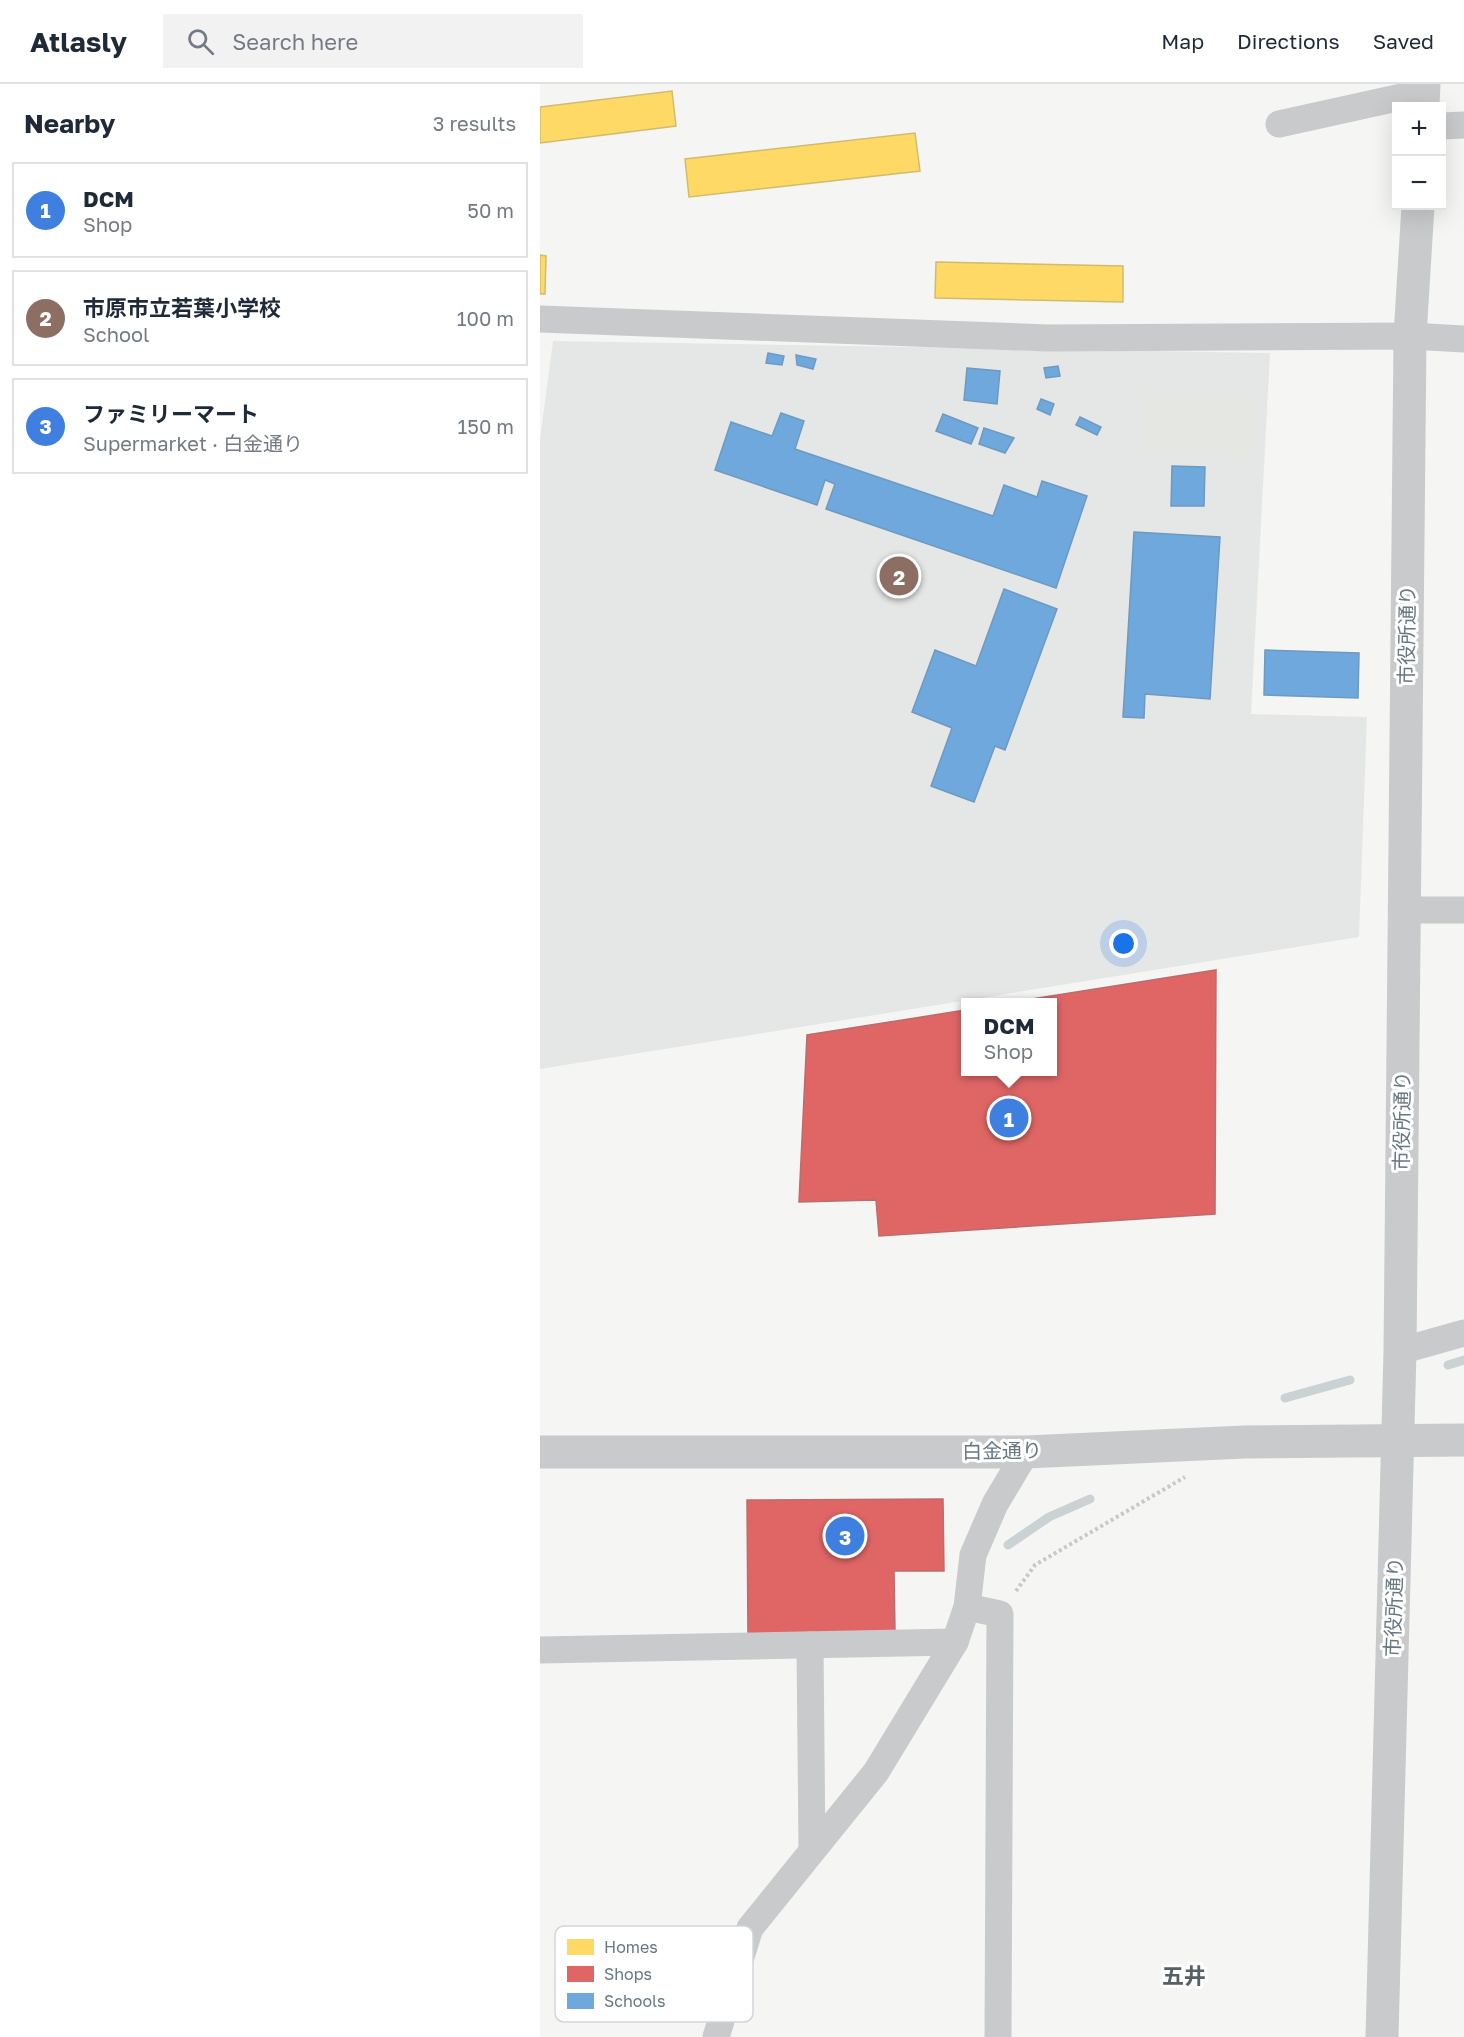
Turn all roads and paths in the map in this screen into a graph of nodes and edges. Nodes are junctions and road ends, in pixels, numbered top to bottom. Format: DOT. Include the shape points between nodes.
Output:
graph roads {
  1 [pos="1424,94"];
  2 [pos="1279,124"];
  3 [pos="1464,125"];
  4 [pos="1446,126"];
  5 [pos="1418,210"];
  6 [pos="540,320"];
  7 [pos="1410,336"];
  8 [pos="1464,339"];
  9 [pos="1404,910"];
  10 [pos="1464,910"];
  11 [pos="1464,1333"];
  12 [pos="1400,1351"];
  13 [pos="1464,1440"];
  14 [pos="1398,1441"];
  15 [pos="540,1452"];
  16 [pos="1026,1452"];
  17 [pos="1189,1475"];
  18 [pos="967,1607"];
  19 [pos="1000,1614"];
  20 [pos="955,1642"];
  21 [pos="810,1646"];
  22 [pos="540,1650"];
  23 [pos="812,1850"];
  24 [pos="752,1926"];
  25 [pos="721,2022"];
  26 [pos="716,2037"];
  27 [pos="998,2037"];
  28 [pos="1382,2037"];
  1 -- 2 [label="street"];
  3 -- 4 [label="street"];
  5 -- 7 [label="street, 市役所通り"];
  6 -- 7 [label="street" via="1048,338"];
  7 -- 8 [label="street"];
  7 -- 9 [label="street, 市役所通り"];
  9 -- 10 [label="street"];
  9 -- 12 [label="street, 市役所通り"];
  11 -- 12 [label="street"];
  12 -- 14 [label="street, 市役所通り"];
  13 -- 14 [label="street, 白金通り"];
  14 -- 16 [label="street, 白金通り" via="1245,1442"];
  14 -- 28 [label="street, 市役所通り"];
  15 -- 16 [label="street, 白金通り"];
  16 -- 18 [label="street" via="995,1504 973,1555"];
  17 -- 19 [label="path" via="1035,1565"];
  18 -- 19 [label="street"];
  18 -- 20 [label="street"];
  19 -- 27 [label="street"];
  20 -- 21 [label="street"];
  20 -- 23 [label="street" via="876,1772"];
  21 -- 22 [label="street"];
  21 -- 23 [label="street"];
  23 -- 24 [label="street"];
  25 -- 26 [label="street"];
}
